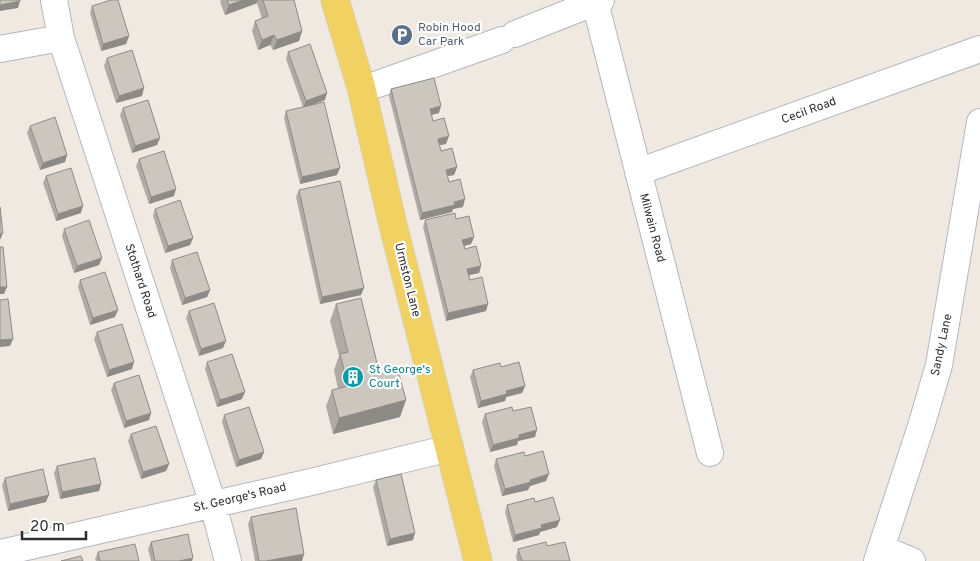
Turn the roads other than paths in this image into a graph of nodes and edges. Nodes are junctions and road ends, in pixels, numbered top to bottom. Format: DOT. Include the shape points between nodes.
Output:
graph roads {
  1 [pos="54,0"];
  2 [pos="335,0"];
  3 [pos="598,1"];
  4 [pos="61,38"];
  5 [pos="980,49"];
  6 [pos="0,50"];
  7 [pos="361,87"];
  8 [pos="980,122"];
  9 [pos="638,172"];
  10 [pos="450,448"];
  11 [pos="710,453"];
  12 [pos="213,504"];
  13 [pos="0,553"];
  14 [pos="879,555"];
  15 [pos="228,561"];
  16 [pos="478,561"];
  17 [pos="912,561"];
  1 -- 4 [label="street, Stothard Road"];
  2 -- 7 [label="main road, Urmston Lane"];
  3 -- 7 [label="street" via="509,37 375,85"];
  3 -- 9 [label="street, Milwain Road"];
  4 -- 6 [label="street"];
  4 -- 12 [label="street, Stothard Road"];
  5 -- 9 [label="street, Cecil Road"];
  7 -- 10 [label="main road, Urmston Lane"];
  8 -- 14 [label="street, Sandy Lane" via="939,365"];
  9 -- 11 [label="street, Milwain Road"];
  10 -- 12 [label="street, St. George's Road"];
  10 -- 16 [label="main road, Urmston Lane"];
  12 -- 13 [label="street, St. George's Road"];
  12 -- 15 [label="street, Stothard Road"];
  14 -- 17 [label="street"];
}
